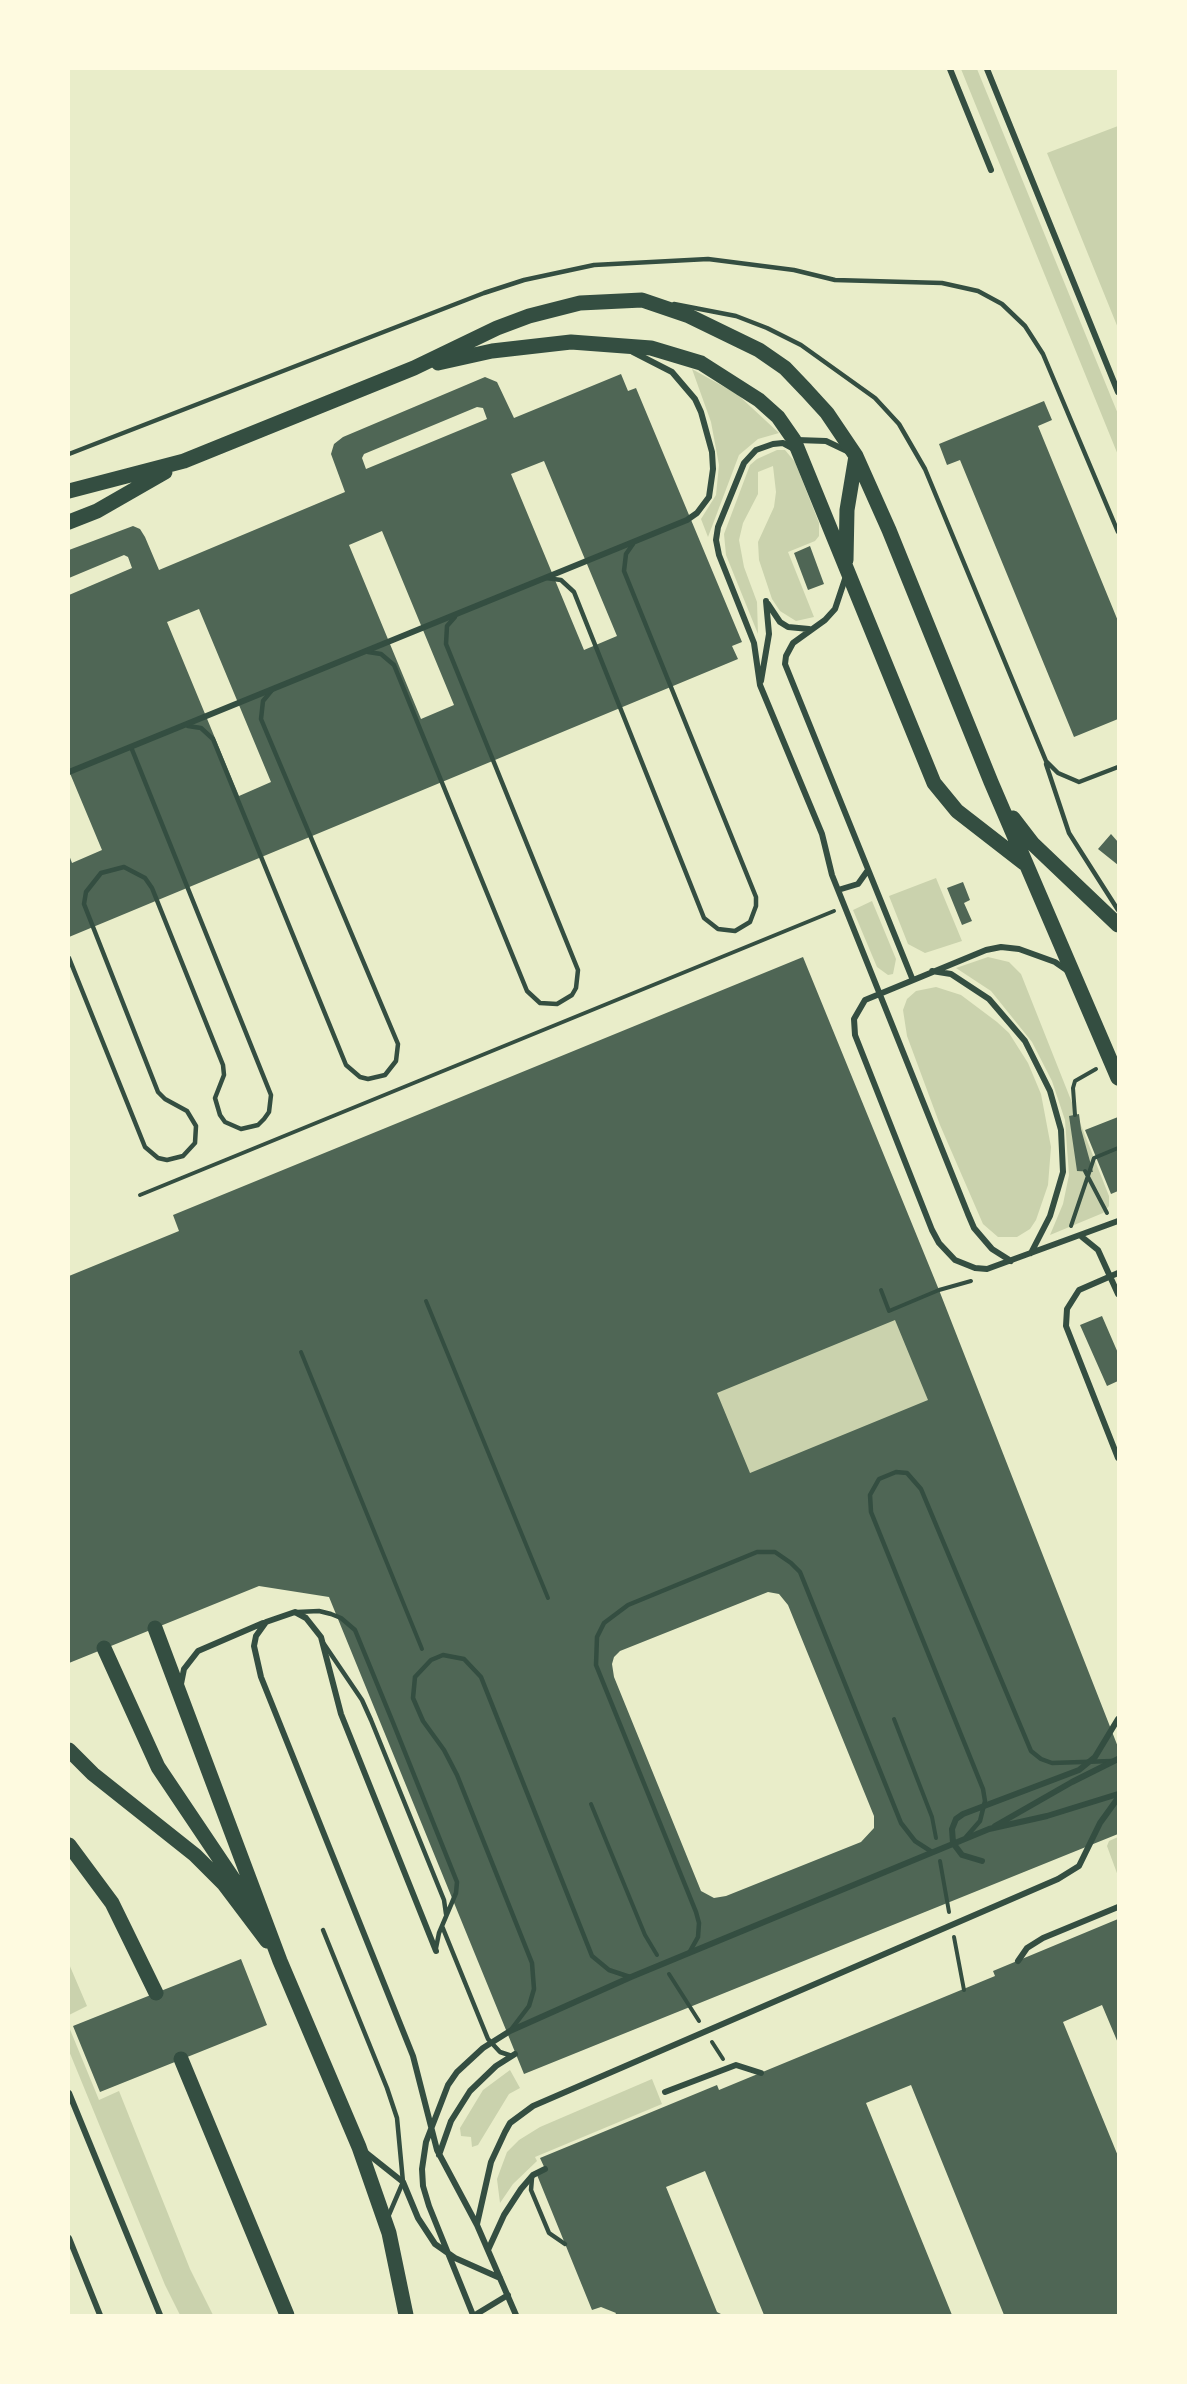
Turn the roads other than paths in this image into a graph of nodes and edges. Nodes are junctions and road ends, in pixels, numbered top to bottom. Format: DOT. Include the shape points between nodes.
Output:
graph roads {
  1 [pos="950,69"];
  2 [pos="987,69"];
  3 [pos="991,170"];
  4 [pos="642,300"];
  5 [pos="613,343"];
  6 [pos="414,368"];
  7 [pos="1118,392"];
  8 [pos="778,442"];
  9 [pos="797,447"];
  10 [pos="69,454"];
  11 [pos="856,456"];
  12 [pos="184,460"];
  13 [pos="69,491"];
  14 [pos="69,522"];
  15 [pos="1118,532"];
  16 [pos="637,540"];
  17 [pos="847,573"];
  18 [pos="543,579"];
  19 [pos="459,613"];
  20 [pos="809,629"];
  21 [pos="364,652"];
  22 [pos="760,685"];
  23 [pos="274,688"];
  24 [pos="183,726"];
  25 [pos="131,747"];
  26 [pos="1046,761"];
  27 [pos="1118,767"];
  28 [pos="69,772"];
  29 [pos="991,782"];
  30 [pos="1027,865"];
  31 [pos="868,870"];
  32 [pos="838,890"];
  33 [pos="1118,910"];
  34 [pos="1118,925"];
  35 [pos="69,958"];
  36 [pos="931,970"];
  37 [pos="912,978"];
  38 [pos="1077,980"];
  39 [pos="879,993"];
  40 [pos="1118,1078"];
  41 [pos="1115,1223"];
  42 [pos="1082,1237"];
  43 [pos="1031,1254"];
  44 [pos="1011,1261"];
  45 [pos="1118,1273"];
  46 [pos="1110,1275"];
  47 [pos="1118,1294"];
  48 [pos="1118,1458"];
  49 [pos="294,1612"];
  50 [pos="266,1622"];
  51 [pos="155,1628"];
  52 [pos="322,1642"];
  53 [pos="104,1648"];
  54 [pos="180,1694"];
  55 [pos="1118,1719"];
  56 [pos="69,1750"];
  57 [pos="1116,1760"];
  58 [pos="1118,1796"];
  59 [pos="989,1829"];
  60 [pos="962,1840"];
  61 [pos="69,1845"];
  62 [pos="935,1852"];
  63 [pos="982,1861"];
  64 [pos="1118,1907"];
  65 [pos="445,1918"];
  66 [pos="442,1926"];
  67 [pos="323,1930"];
  68 [pos="436,1951"];
  69 [pos="688,1956"];
  70 [pos="280,1960"];
  71 [pos="1018,1961"];
  72 [pos="631,1977"];
  73 [pos="156,1993"];
  74 [pos="510,2031"];
  75 [pos="514,2055"];
  76 [pos="181,2059"];
  77 [pos="761,2073"];
  78 [pos="664,2092"];
  79 [pos="69,2093"];
  80 [pos="359,2146"];
  81 [pos="439,2156"];
  82 [pos="545,2169"];
  83 [pos="533,2175"];
  84 [pos="403,2182"];
  85 [pos="386,2223"];
  86 [pos="477,2225"];
  87 [pos="69,2238"];
  88 [pos="565,2244"];
  89 [pos="488,2250"];
  90 [pos="500,2278"];
  91 [pos="508,2295"];
  92 [pos="100,2315"];
  93 [pos="160,2315"];
  94 [pos="286,2315"];
  95 [pos="406,2315"];
  96 [pos="474,2315"];
  97 [pos="516,2315"];
  1 -- 3 [label="street"];
  2 -- 7 [label="street"];
  4 -- 6 [label="main road" via="580,303 545,311 497,328"];
  4 -- 11 [label="main road" via="689,316 776,362 827,413"];
  4 -- 26 [label="lane" via="701,308 767,328 801,345 854,382 899,424 924,469"];
  5 -- 6 [label="main road" via="533,345"];
  5 -- 9 [label="main road" via="651,348 701,363 759,400 778,417"];
  5 -- 16 [label="street" via="659,363 684,384 701,412 712,452 709,497 697,513"];
  6 -- 12 [label="main road"];
  8 -- 9 [label="street"];
  8 -- 9 [label="street"];
  8 -- 22 [label="street" via="756,450 744,463 716,540 754,643"];
  9 -- 11 [label="street" via="826,441"];
  9 -- 17 [label="main road"];
  10 -- 15 [label="lane" via="484,293 556,271 675,259 740,262 835,280 942,283 978,291 1002,304 1025,326 1043,354"];
  11 -- 17 [label="main road" via="846,520"];
  11 -- 29 [label="main road"];
  12 -- 13 [label="main road"];
  12 -- 14 [label="main road" via="98,511"];
  16 -- 18 [label="street"];
  16 -- 18 [label="lane" via="626,554 624,571 756,897 750,922 735,931 718,929 705,918 574,592 561,580"];
  17 -- 20 [label="street" via="835,609"];
  17 -- 30 [label="main road" via="934,783 957,811"];
  18 -- 19 [label="street"];
  19 -- 21 [label="street"];
  19 -- 21 [label="lane" via="447,626 446,644 578,970 572,995 557,1004 540,1003 527,991 394,665 381,654"];
  20 -- 22 [label="street" via="788,627 766,601 769,634"];
  20 -- 31 [label="street" via="788,650 785,664"];
  21 -- 23 [label="street"];
  22 -- 32 [label="street" via="822,834 825,858"];
  23 -- 24 [label="street"];
  23 -- 24 [label="lane" via="263,702 261,719 398,1044 396,1061 377,1078 360,1077 346,1065 213,739 201,728"];
  24 -- 25 [label="street"];
  25 -- 28 [label="street"];
  25 -- 35 [label="lane" via="271,1095 264,1119 258,1125 241,1129 225,1122 220,1115 215,1098 224,1075 223,1065 145,878 124,867 101,873 86,892 84,904 158,1092 187,1111 196,1126 195,1143 183,1156 158,1158 145,1147"];
  26 -- 27 [label="lane" via="1058,773 1079,782"];
  26 -- 33 [label="lane" via="1069,833"];
  29 -- 30 [label="main road"];
  29 -- 34 [label="main road" via="1033,844"];
  30 -- 38 [label="main road"];
  31 -- 32 [label="street" via="858,884"];
  31 -- 37 [label="street"];
  32 -- 39 [label="street"];
  36 -- 37 [label="street"];
  36 -- 38 [label="street" via="1002,947 1055,962"];
  36 -- 43 [label="street" via="951,974 989,999 1025,1041 1050,1090 1060,1130 1063,1172 1050,1216"];
  37 -- 39 [label="street"];
  38 -- 40 [label="main road"];
  39 -- 44 [label="street" via="974,1228 992,1249"];
  39 -- 44 [label="street" via="858,1007 855,1035 932,1230 947,1252 968,1266 987,1269"];
  41 -- 42 [label="street"];
  42 -- 43 [label="street"];
  42 -- 46 [label="street" via="1098,1250"];
  43 -- 44 [label="street"];
  45 -- 46 [label="street"];
  46 -- 47 [label="street"];
  46 -- 48 [label="street" via="1079,1290 1072,1298 1066,1326"];
  49 -- 50 [label="street"];
  49 -- 52 [label="street" via="315,1628"];
  49 -- 65 [label="lane" via="325,1612 341,1618 355,1630 453,1869 456,1893"];
  50 -- 54 [label="street" via="198,1651 184,1669"];
  50 -- 81 [label="street" via="254,1646 261,1677 413,2056"];
  51 -- 54 [label="main road"];
  52 -- 65 [label="lane" via="362,1700 371,1720 444,1900"];
  52 -- 68 [label="street" via="341,1714"];
  53 -- 70 [label="main road" via="158,1767 237,1882"];
  54 -- 70 [label="main road"];
  55 -- 63 [label="street" via="1095,1757 1079,1770 956,1819 953,1843 962,1856"];
  56 -- 70 [label="main road" via="93,1774 195,1855 247,1913"];
  57 -- 59 [label="street"];
  57 -- 60 [label="lane" via="1053,1763 1031,1751 921,1489 907,1473 896,1472 879,1479 870,1495 871,1512 983,1789 985,1801 980,1821"];
  58 -- 59 [label="street"];
  58 -- 86 [label="street" via="1079,1866 1058,1880 533,2106 510,2123 505,2132 491,2162"];
  59 -- 60 [label="street"];
  60 -- 62 [label="street"];
  61 -- 73 [label="main road" via="112,1903"];
  62 -- 69 [label="street"];
  62 -- 69 [label="lane" via="915,1841 902,1823 800,1572 792,1563 775,1552 757,1552 628,1605 604,1623 597,1637 596,1665 696,1912 698,1937"];
  64 -- 71 [label="street" via="1043,1938 1027,1948"];
  65 -- 66 [label="lane"];
  66 -- 68 [label="lane"];
  66 -- 75 [label="lane" via="488,2040 500,2052"];
  67 -- 84 [label="lane" via="397,2118"];
  69 -- 72 [label="street"];
  70 -- 80 [label="main road"];
  72 -- 74 [label="street"];
  72 -- 74 [label="lane" via="609,1970 592,1956 481,1677 464,1659 443,1655 431,1660 415,1677 414,1698 423,1721 457,1775 532,1963 534,1989 529,2006"];
  74 -- 96 [label="street" via="483,2048 457,2072 434,2118 424,2151 426,2196"];
  75 -- 81 [label="street" via="483,2077 459,2105"];
  76 -- 94 [label="main road"];
  77 -- 78 [label="street" via="736,2065"];
  79 -- 93 [label="street"];
  80 -- 84 [label="street"];
  80 -- 85 [label="main road"];
  81 -- 86 [label="street"];
  82 -- 83 [label="street"];
  83 -- 88 [label="lane" via="531,2190 549,2233"];
  83 -- 89 [label="street" via="504,2215"];
  84 -- 85 [label="lane"];
  84 -- 90 [label="street" via="418,2218 435,2244 455,2258"];
  85 -- 95 [label="main road"];
  86 -- 89 [label="street"];
  87 -- 92 [label="street"];
  89 -- 90 [label="street"];
  90 -- 91 [label="street"];
  91 -- 96 [label="street"];
  91 -- 97 [label="street"];
}
